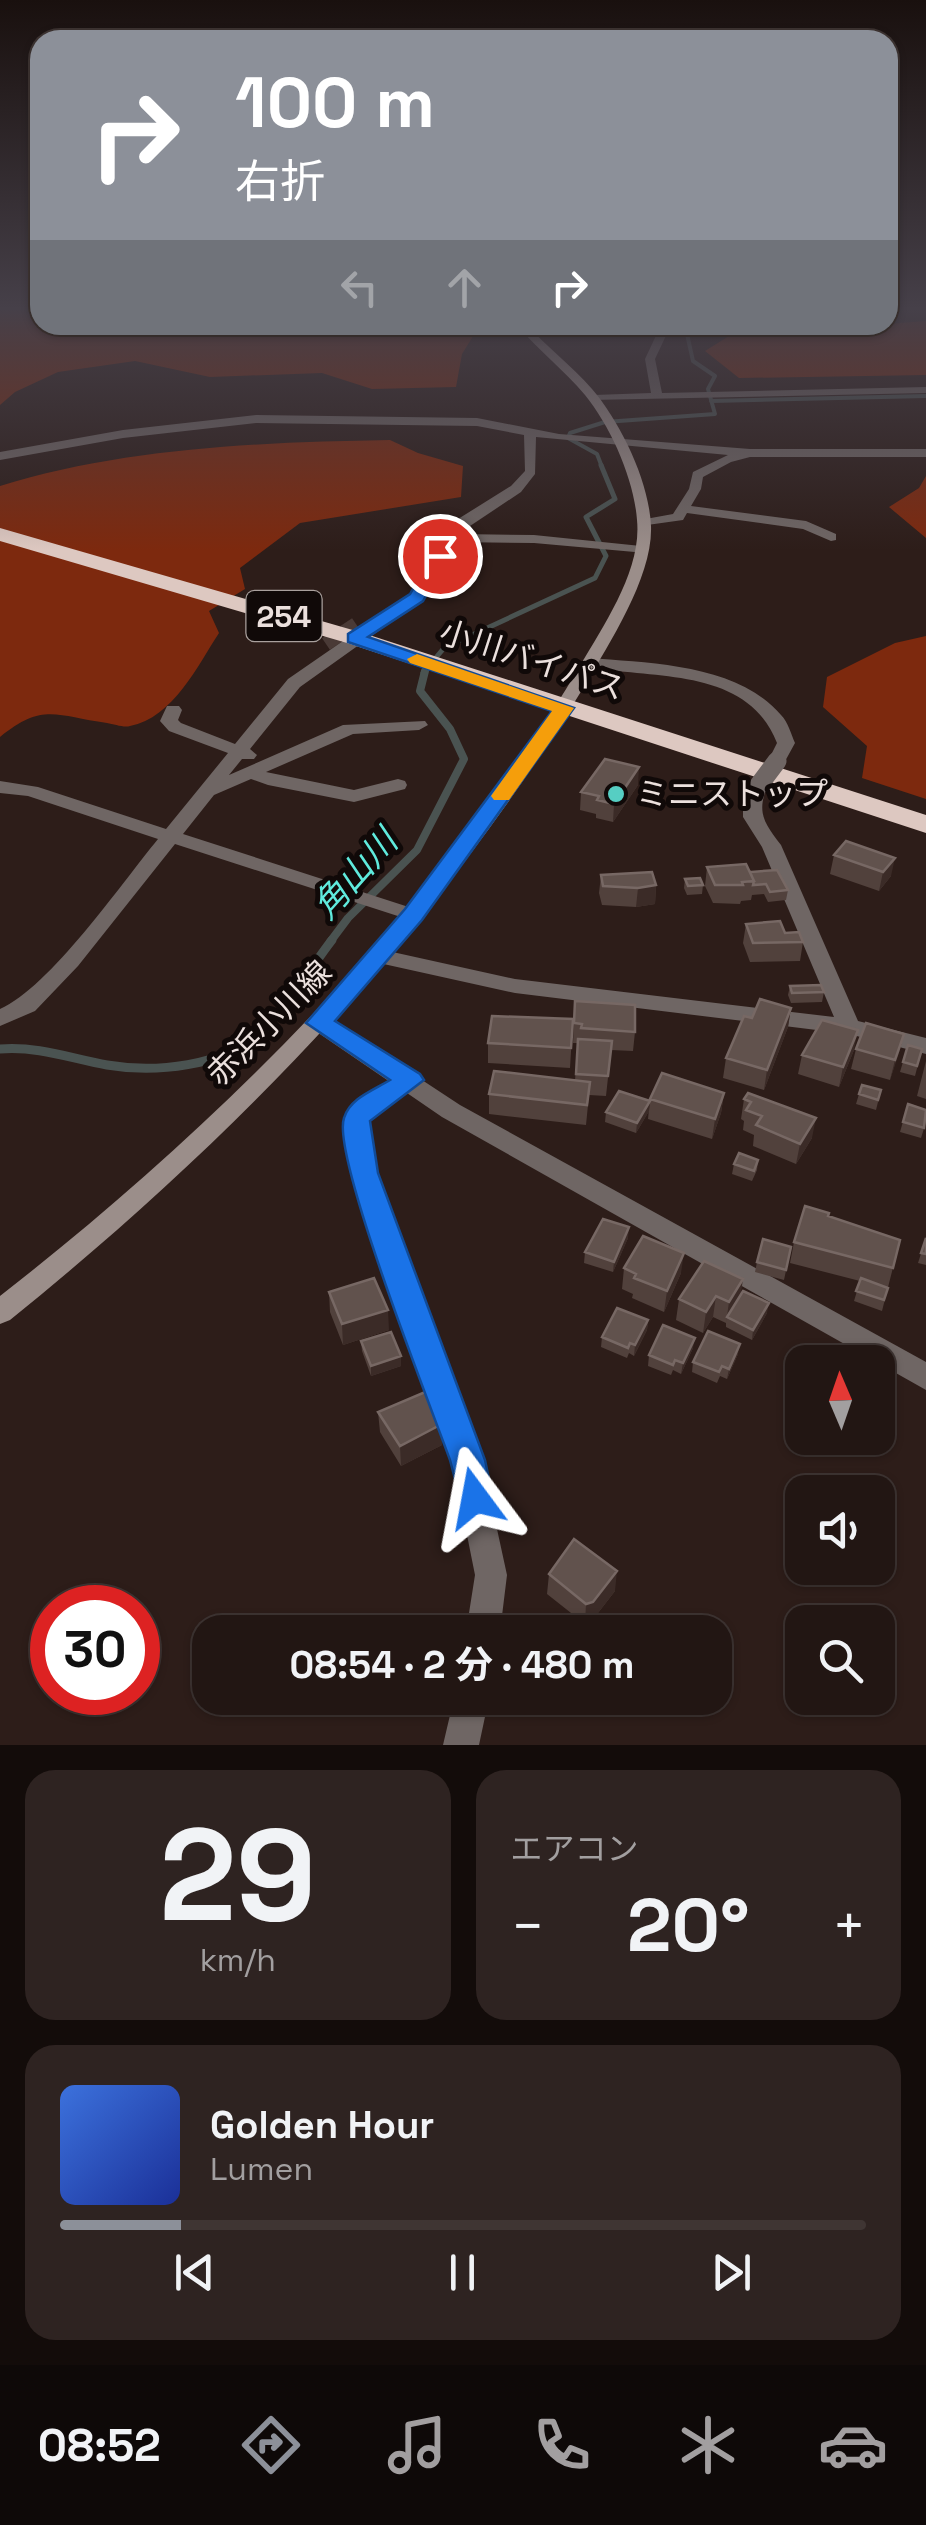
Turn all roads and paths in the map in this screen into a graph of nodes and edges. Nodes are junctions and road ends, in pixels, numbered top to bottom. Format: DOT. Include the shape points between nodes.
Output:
graph roads {
  1 [pos="585,388"];
  2 [pos="656,388"];
  3 [pos="926,390"];
  4 [pos="658,396"];
  5 [pos="594,398"];
  6 [pos="530,433"];
  7 [pos="617,442"];
  8 [pos="750,453"];
  9 [pos="926,454"];
  10 [pos="0,456"];
  11 [pos="686,509"];
  12 [pos="645,522"];
  13 [pos="0,534"];
  14 [pos="831,537"];
  15 [pos="446,538"];
  16 [pos="641,550"];
  17 [pos="355,631"];
  18 [pos="326,644"];
  19 [pos="589,663"];
  20 [pos="294,683"];
  21 [pos="564,708"];
  22 [pos="174,710"];
  23 [pos="419,725"];
  24 [pos="238,752"];
  25 [pos="261,768"];
  26 [pos="398,785"];
  27 [pos="0,788"];
  28 [pos="209,791"];
  29 [pos="926,824"];
  30 [pos="174,836"];
  31 [pos="414,914"];
  32 [pos="379,956"];
  33 [pos="0,1018"];
  34 [pos="319,1023"];
  35 [pos="849,1026"];
  36 [pos="926,1046"];
  37 [pos="410,1080"];
  38 [pos="0,1312"];
  39 [pos="926,1377"];
  40 [pos="485,1615"];
  41 [pos="468,1715"];
  42 [pos="461,1745"];
  1 -- 5 [label="main road, 赤浜小川線"];
  2 -- 4 [label="street"];
  3 -- 4 [label="street"];
  4 -- 5 [label="street"];
  5 -- 7 [label="main road, 赤浜小川線"];
  6 -- 7 [label="street"];
  6 -- 10 [label="street" via="446,420 256,419"];
  6 -- 15 [label="street" via="531,471"];
  7 -- 8 [label="street"];
  7 -- 12 [label="main road, 赤浜小川線"];
  8 -- 9 [label="street"];
  8 -- 11 [label="street" via="697,475"];
  11 -- 12 [label="street" via="674,520"];
  11 -- 14 [label="street" via="806,525"];
  12 -- 16 [label="main road, 赤浜小川線"];
  13 -- 17 [label="highway, 小川バイパス / 254"];
  15 -- 16 [label="street"];
  15 -- 17 [label="street" via="416,598 404,598"];
  16 -- 19 [label="main road, 赤浜小川線"];
  17 -- 20 [label="street"];
  17 -- 21 [label="highway, 小川バイパス / 254"];
  18 -- 20 [label="street" via="298,667"];
  19 -- 21 [label="main road, 赤浜小川線"];
  19 -- 35 [label="street, bridge" via="677,670 735,690 780,723 786,744 748,813 771,846"];
  20 -- 24 [label="street"];
  21 -- 29 [label="highway, 小川バイパス / 254"];
  21 -- 31 [label="main road, 赤浜小川線"];
  22 -- 24 [label="street" via="169,721 175,728"];
  23 -- 25 [label="street" via="349,730"];
  24 -- 25 [label="street"];
  24 -- 28 [label="street"];
  25 -- 26 [label="street" via="268,780 354,796"];
  25 -- 28 [label="street"];
  27 -- 30 [label="street" via="31,791"];
  28 -- 30 [label="street"];
  30 -- 31 [label="street"];
  30 -- 33 [label="street" via="44,990"];
  31 -- 32 [label="main road, 赤浜小川線"];
  32 -- 34 [label="main road, 赤浜小川線"];
  32 -- 35 [label="street" via="515,986"];
  34 -- 37 [label="street"];
  34 -- 38 [label="main road, 赤浜小川線" via="94,1240"];
  35 -- 36 [label="street"];
  37 -- 39 [label="street" via="451,1111"];
  37 -- 40 [label="street" via="362,1110 356,1121 363,1173 467,1460 491,1575"];
  41 -- 42 [label="street"];
}
